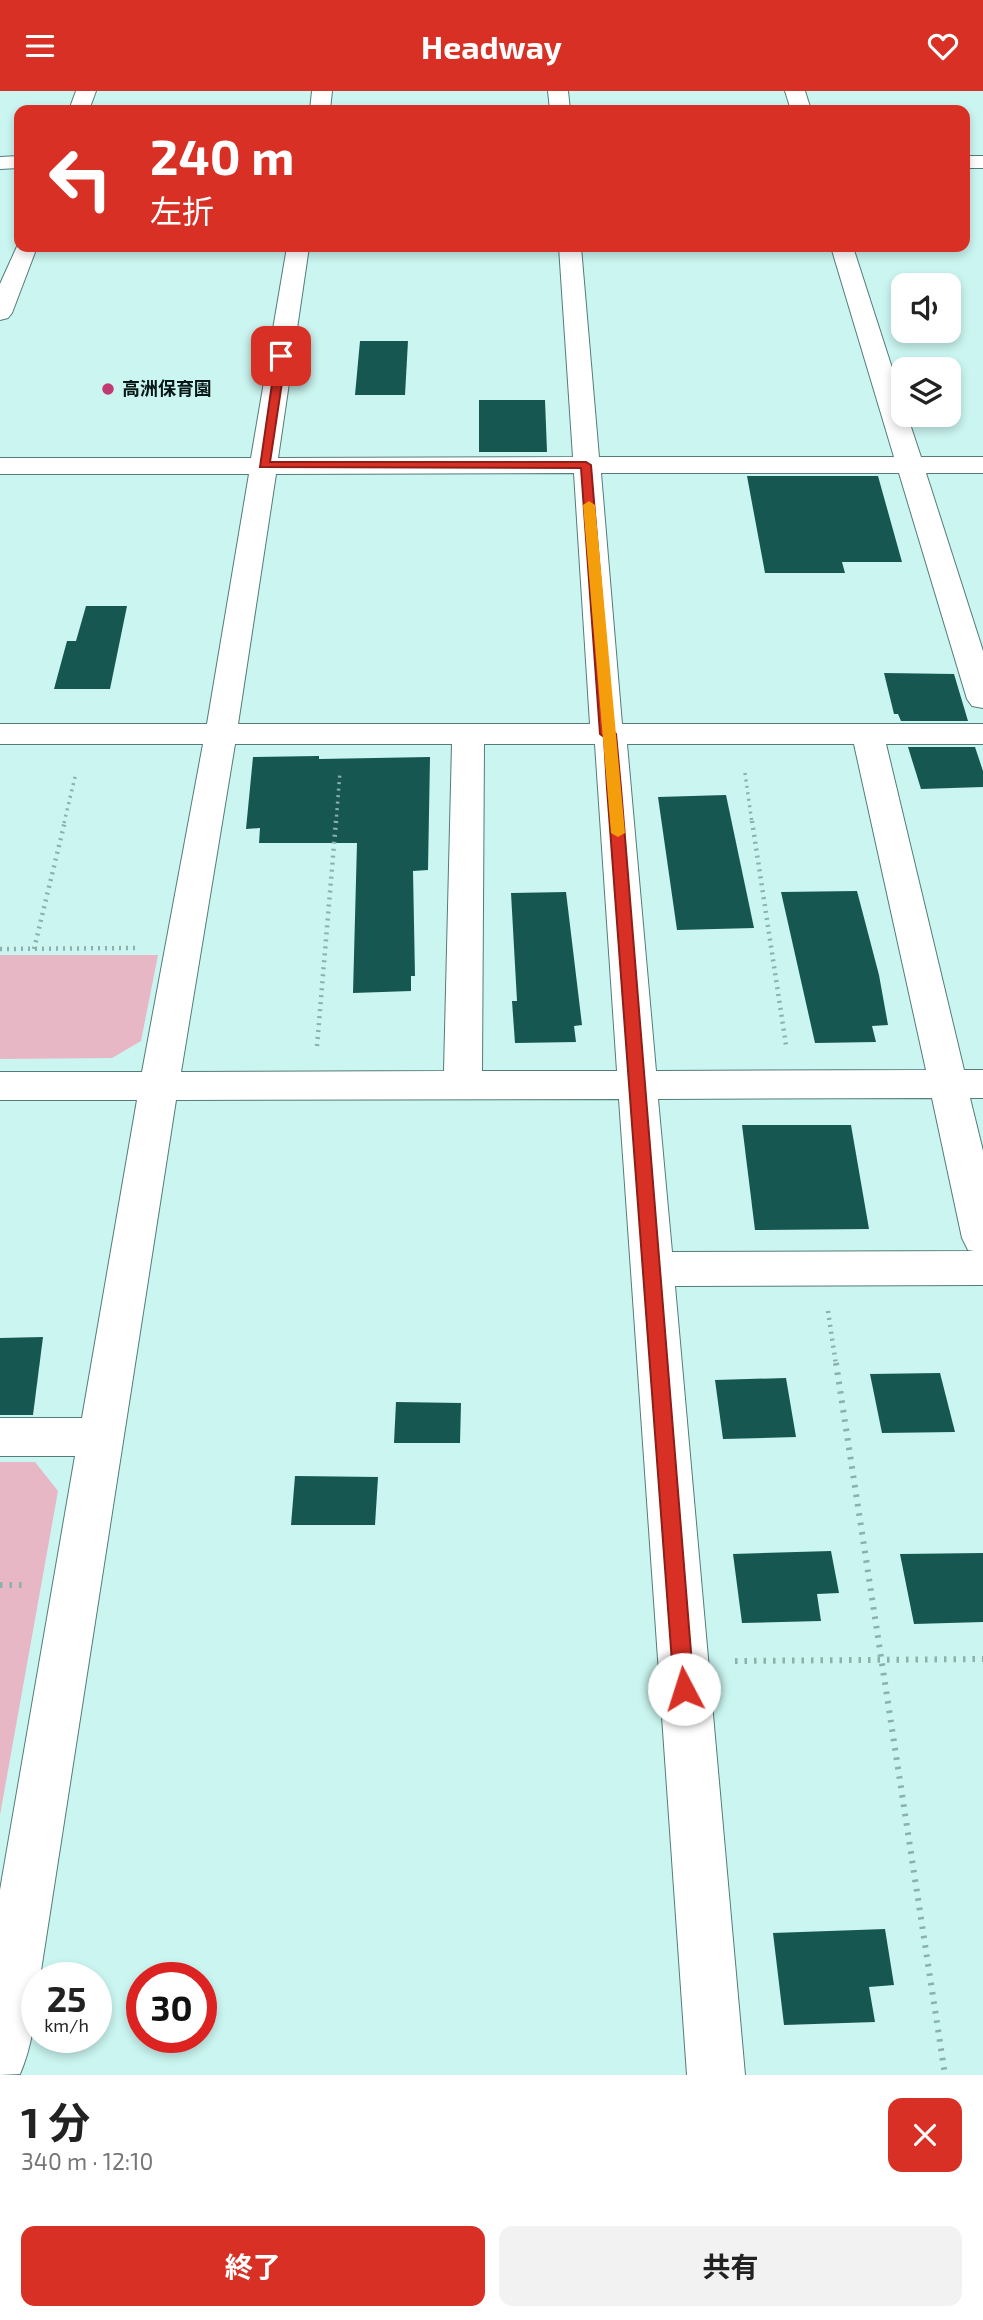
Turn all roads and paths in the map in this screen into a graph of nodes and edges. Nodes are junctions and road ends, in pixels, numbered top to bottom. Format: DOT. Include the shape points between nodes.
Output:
graph roads {
  1 [pos="24,252"];
  2 [pos="297,252"];
  3 [pos="570,252"];
  4 [pos="844,252"];
  5 [pos="0,313"];
  6 [pos="264,465"];
  7 [pos="586,465"];
  8 [pos="908,465"];
  9 [pos="983,465"];
  10 [pos="0,466"];
  11 [pos="983,699"];
  12 [pos="221,733"];
  13 [pos="343,733"];
  14 [pos="468,733"];
  15 [pos="0,734"];
  16 [pos="85,734"];
  17 [pos="608,734"];
  18 [pos="739,734"];
  19 [pos="868,734"];
  20 [pos="983,734"];
  21 [pos="0,949"];
  22 [pos="34,949"];
  23 [pos="183,949"];
  24 [pos="159,1084"];
  25 [pos="463,1084"];
  26 [pos="965,1084"];
  27 [pos="313,1085"];
  28 [pos="638,1085"];
  29 [pos="791,1085"];
  30 [pos="0,1086"];
  31 [pos="983,1238"];
  32 [pos="983,1268"];
  33 [pos="650,1269"];
  34 [pos="822,1269"];
  35 [pos="0,1437"];
  36 [pos="102,1437"];
  37 [pos="983,1659"];
  38 [pos="881,1660"];
  39 [pos="682,1662"];
  40 [pos="0,2055"];
  41 [pos="716,2075"];
  42 [pos="945,2075"];
  1 -- 5 [label="street"];
  2 -- 6 [label="street"];
  3 -- 7 [label="street"];
  4 -- 8 [label="street"];
  6 -- 7 [label="street"];
  6 -- 10 [label="street"];
  6 -- 12 [label="street"];
  7 -- 8 [label="street"];
  7 -- 17 [label="street"];
  8 -- 9 [label="street"];
  8 -- 11 [label="street"];
  12 -- 13 [label="street"];
  12 -- 16 [label="street"];
  12 -- 23 [label="street"];
  13 -- 14 [label="street"];
  13 -- 27 [label="path"];
  14 -- 17 [label="street"];
  14 -- 25 [label="street"];
  15 -- 16 [label="street"];
  16 -- 22 [label="path"];
  17 -- 18 [label="street"];
  17 -- 28 [label="street"];
  18 -- 19 [label="street"];
  18 -- 29 [label="path"];
  19 -- 20 [label="street"];
  19 -- 26 [label="street"];
  21 -- 22 [label="path"];
  22 -- 23 [label="path"];
  23 -- 24 [label="street"];
  24 -- 27 [label="street"];
  24 -- 30 [label="street"];
  24 -- 36 [label="street"];
  25 -- 27 [label="street"];
  25 -- 28 [label="street"];
  26 -- 29 [label="street"];
  26 -- 31 [label="street"];
  28 -- 29 [label="street"];
  28 -- 33 [label="street"];
  32 -- 34 [label="street"];
  33 -- 34 [label="street"];
  33 -- 39 [label="street"];
  34 -- 38 [label="path"];
  35 -- 36 [label="street"];
  36 -- 40 [label="street"];
  37 -- 38 [label="path"];
  38 -- 39 [label="path"];
  38 -- 42 [label="path"];
  39 -- 41 [label="street"];
}
